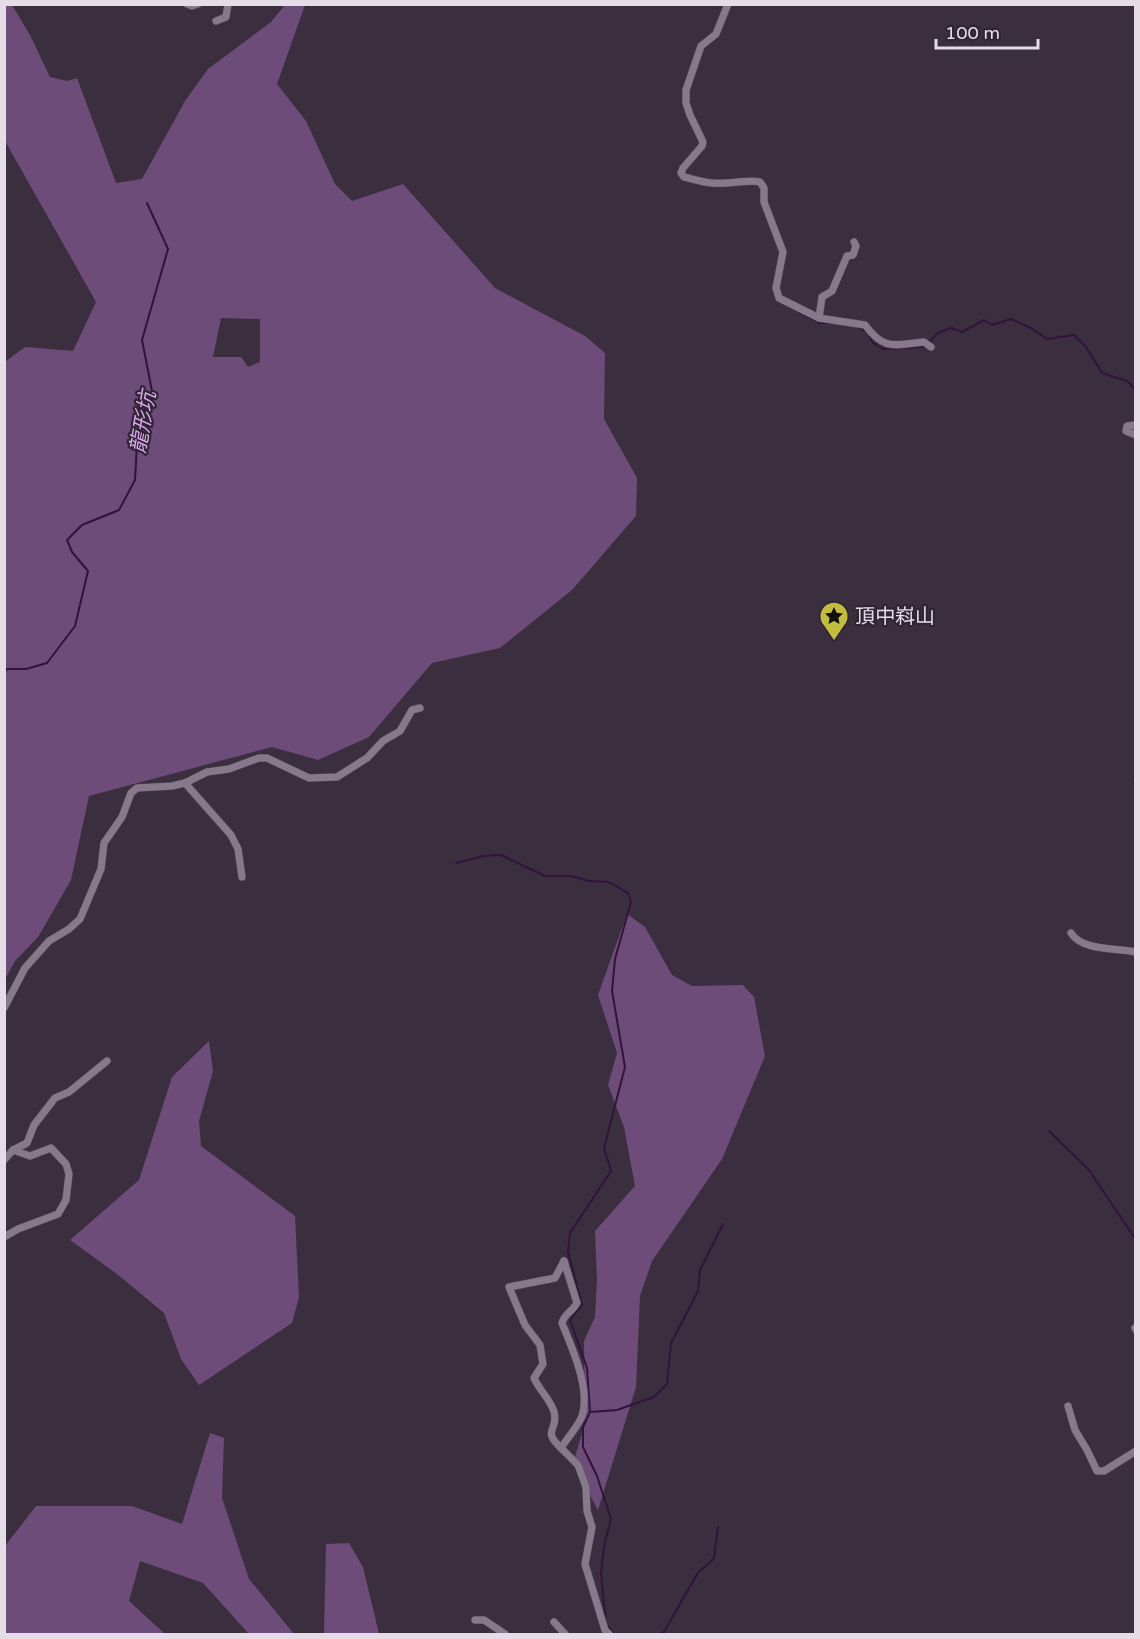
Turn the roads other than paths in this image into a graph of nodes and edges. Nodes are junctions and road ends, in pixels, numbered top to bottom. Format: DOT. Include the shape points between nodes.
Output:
graph roads {
  1 [pos="187,4"];
  2 [pos="198,4"];
  3 [pos="228,4"];
  4 [pos="728,4"];
  5 [pos="216,21"];
  6 [pos="854,242"];
  7 [pos="819,318"];
  8 [pos="931,347"];
  9 [pos="1136,425"];
  10 [pos="1136,435"];
  11 [pos="420,708"];
  12 [pos="185,783"];
  13 [pos="242,877"];
  14 [pos="1071,933"];
  15 [pos="1136,952"];
  16 [pos="4,1008"];
  17 [pos="107,1061"];
  18 [pos="13,1150"];
  19 [pos="4,1160"];
  20 [pos="4,1237"];
  21 [pos="1068,1406"];
  22 [pos="561,1448"];
  23 [pos="1136,1451"];
  24 [pos="475,1620"];
  25 [pos="554,1622"];
  26 [pos="505,1635"];
  27 [pos="565,1635"];
  28 [pos="609,1635"];
  1 -- 2 [label="street"];
  3 -- 5 [label="street" via="226,16"];
  4 -- 7 [label="street" via="716,34 701,46 686,90 688,109 703,142 681,173 712,183 760,182 783,252 777,294"];
  6 -- 7 [label="street" via="853,255 847,256 832,291 822,297"];
  7 -- 8 [label="street" via="865,325 874,339 890,346 924,342"];
  9 -- 10 [label="street" via="1127,426 1126,431"];
  11 -- 12 [label="street" via="412,710 400,731 337,777 309,778 259,758 207,772"];
  12 -- 13 [label="street" via="231,835 238,849"];
  12 -- 16 [label="street" via="137,788 131,793 122,817 104,843 101,869 80,919 49,941 25,968"];
  14 -- 15 [label="street" via="1084,944"];
  17 -- 18 [label="street" via="69,1092 55,1098 34,1125 27,1143"];
  18 -- 19 [label="street"];
  18 -- 20 [label="street" via="30,1156 51,1148 66,1164 69,1185 58,1214"];
  21 -- 23 [label="street" via="1075,1430 1097,1471 1104,1471"];
  22 -- 22 [label="street" via="550,1434 554,1410 534,1378 543,1364 540,1345 525,1325 509,1287 555,1278 564,1261 577,1303 562,1323 580,1366 584,1404 582,1416"];
  22 -- 28 [label="street" via="578,1465 586,1487 592,1527 585,1564"];
  24 -- 26 [label="street" via="484,1620"];
  25 -- 27 [label="street"];
}
